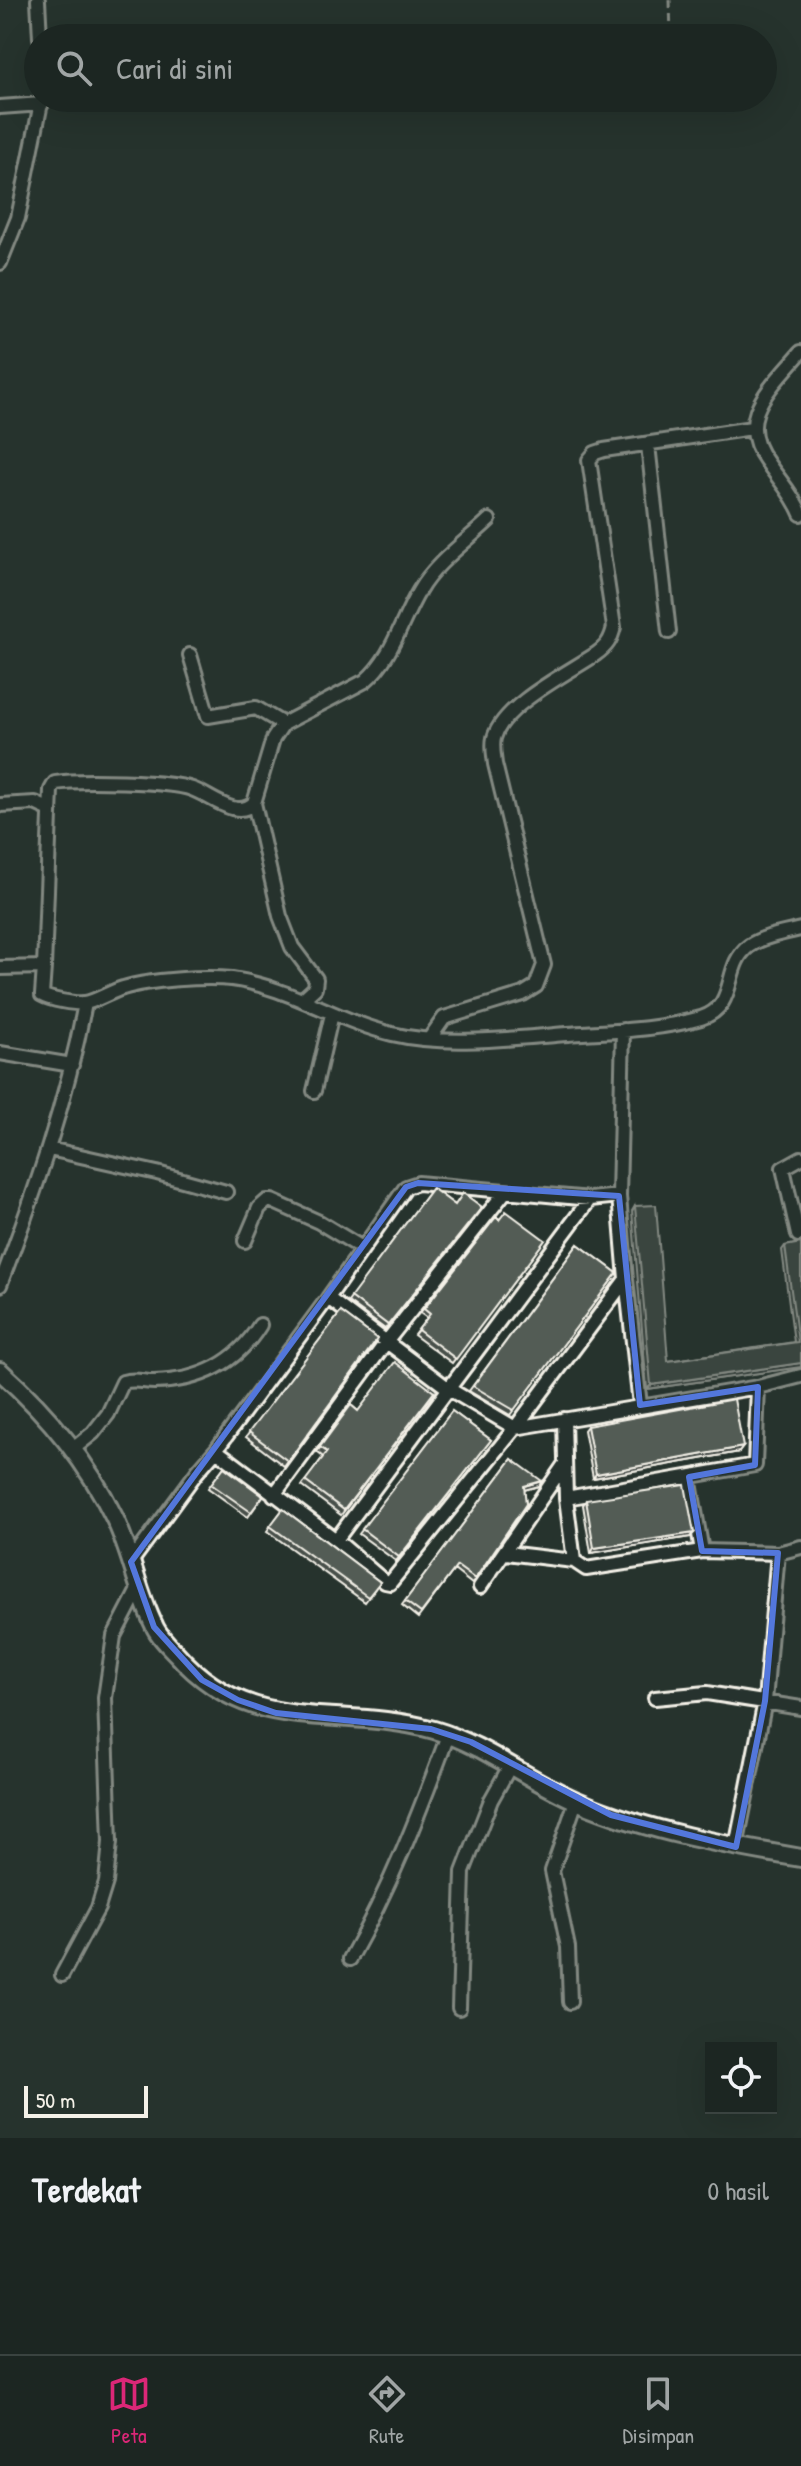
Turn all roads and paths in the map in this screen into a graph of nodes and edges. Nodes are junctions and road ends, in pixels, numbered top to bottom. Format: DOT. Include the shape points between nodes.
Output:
graph roads {
  1 [pos="38,0"];
  2 [pos="670,0"];
  3 [pos="39,24"];
  4 [pos="671,24"];
  5 [pos="24,104"];
  6 [pos="0,107"];
  7 [pos="40,112"];
  8 [pos="0,263"];
  9 [pos="801,352"];
  10 [pos="752,428"];
  11 [pos="648,445"];
  12 [pos="801,514"];
  13 [pos="489,520"];
  14 [pos="669,632"];
  15 [pos="190,655"];
  16 [pos="283,724"];
  17 [pos="254,803"];
  18 [pos="0,805"];
  19 [pos="50,810"];
  20 [pos="801,929"];
  21 [pos="44,967"];
  22 [pos="0,968"];
  23 [pos="303,999"];
  24 [pos="85,1003"];
  25 [pos="332,1014"];
  26 [pos="623,1030"];
  27 [pos="430,1038"];
  28 [pos="0,1053"];
  29 [pos="72,1065"];
  30 [pos="314,1091"];
  31 [pos="49,1149"];
  32 [pos="801,1158"];
  33 [pos="226,1192"];
  34 [pos="505,1192"];
  35 [pos="619,1196"];
  36 [pos="590,1199"];
  37 [pos="798,1235"];
  38 [pos="245,1241"];
  39 [pos="362,1248"];
  40 [pos="626,1279"];
  41 [pos="0,1285"];
  42 [pos="328,1298"];
  43 [pos="260,1325"];
  44 [pos="387,1341"];
  45 [pos="0,1371"];
  46 [pos="801,1376"];
  47 [pos="758,1387"];
  48 [pos="449,1389"];
  49 [pos="640,1405"];
  50 [pos="564,1419"];
  51 [pos="515,1428"];
  52 [pos="73,1449"];
  53 [pos="216,1450"];
  54 [pos="564,1465"];
  55 [pos="689,1477"];
  56 [pos="274,1495"];
  57 [pos="566,1498"];
  58 [pos="336,1540"];
  59 [pos="801,1547"];
  60 [pos="702,1551"];
  61 [pos="506,1553"];
  62 [pos="778,1553"];
  63 [pos="574,1561"];
  64 [pos="131,1562"];
  65 [pos="140,1586"];
  66 [pos="480,1587"];
  67 [pos="655,1698"];
  68 [pos="765,1701"];
  69 [pos="801,1708"];
  70 [pos="448,1735"];
  71 [pos="510,1766"];
  72 [pos="576,1801"];
  73 [pos="736,1847"];
  74 [pos="801,1858"];
  75 [pos="350,1959"];
  76 [pos="62,1975"];
  77 [pos="570,2002"];
  78 [pos="459,2008"];
  1 -- 3 [label="street"];
  2 -- 4 [label="path"];
  5 -- 6 [label="street"];
  7 -- 8 [label="street" via="18,218"];
  9 -- 10 [label="street" via="755,411"];
  10 -- 11 [label="street"];
  10 -- 12 [label="street" via="758,451"];
  11 -- 14 [label="street"];
  11 -- 27 [label="street" via="604,450 589,460 614,627 608,645 511,711 495,735 495,764 544,965 536,986 444,1018"];
  13 -- 16 [label="street" via="420,589 376,672"];
  15 -- 16 [label="street" via="208,716 256,708"];
  16 -- 17 [label="street" via="273,739"];
  17 -- 19 [label="street" via="237,811 191,788 62,782 51,790"];
  17 -- 23 [label="street" via="280,916 292,947 316,979 315,988"];
  18 -- 19 [label="street" via="35,803"];
  19 -- 21 [label="street"];
  20 -- 26 [label="street" via="749,946 714,1013"];
  21 -- 22 [label="street"];
  21 -- 24 [label="street" via="42,995"];
  23 -- 24 [label="street" via="231,979 174,980 127,987"];
  23 -- 25 [label="street"];
  24 -- 29 [label="street"];
  25 -- 27 [label="street" via="394,1035"];
  25 -- 30 [label="street"];
  26 -- 27 [label="street"];
  26 -- 35 [label="street"];
  28 -- 29 [label="street"];
  29 -- 31 [label="street"];
  31 -- 33 [label="street"];
  31 -- 41 [label="street"];
  32 -- 37 [label="street" via="783,1168"];
  34 -- 36 [label="street"];
  34 -- 39 [label="street" via="433,1183 406,1187"];
  34 -- 44 [label="street"];
  35 -- 36 [label="street"];
  35 -- 40 [label="street"];
  36 -- 48 [label="street"];
  38 -- 39 [label="street" via="259,1208 272,1201"];
  39 -- 42 [label="street"];
  40 -- 49 [label="street"];
  40 -- 51 [label="street"];
  42 -- 44 [label="street"];
  42 -- 53 [label="street"];
  43 -- 52 [label="street" via="229,1361 174,1380 123,1382 108,1414"];
  44 -- 48 [label="street"];
  44 -- 56 [label="street"];
  45 -- 52 [label="street" via="29,1396"];
  46 -- 47 [label="street"];
  47 -- 49 [label="street"];
  47 -- 55 [label="street" via="755,1465"];
  48 -- 51 [label="street"];
  48 -- 58 [label="street"];
  49 -- 50 [label="street"];
  50 -- 51 [label="street"];
  50 -- 54 [label="street"];
  51 -- 58 [label="street" via="393,1581 385,1582"];
  52 -- 64 [label="street" via="115,1518"];
  53 -- 56 [label="street"];
  53 -- 64 [label="street"];
  54 -- 57 [label="street"];
  54 -- 61 [label="street"];
  55 -- 57 [label="street"];
  55 -- 60 [label="street"];
  56 -- 58 [label="street"];
  57 -- 63 [label="street"];
  59 -- 62 [label="street"];
  60 -- 62 [label="street"];
  60 -- 63 [label="street" via="586,1569"];
  61 -- 63 [label="street"];
  61 -- 66 [label="street"];
  62 -- 68 [label="street"];
  64 -- 65 [label="street"];
  65 -- 70 [label="street" via="154,1627 176,1654 202,1680 238,1700 276,1713 374,1720"];
  65 -- 76 [label="street" via="114,1636 105,1698 110,1829 106,1882"];
  67 -- 68 [label="street" via="707,1693"];
  68 -- 69 [label="street"];
  68 -- 73 [label="street"];
  70 -- 71 [label="street" via="471,1742"];
  70 -- 75 [label="street" via="427,1795"];
  71 -- 72 [label="street"];
  71 -- 78 [label="street" via="463,1872"];
  72 -- 73 [label="street" via="681,1836"];
  72 -- 77 [label="street" via="552,1871 568,1947"];
  73 -- 74 [label="street"];
}
